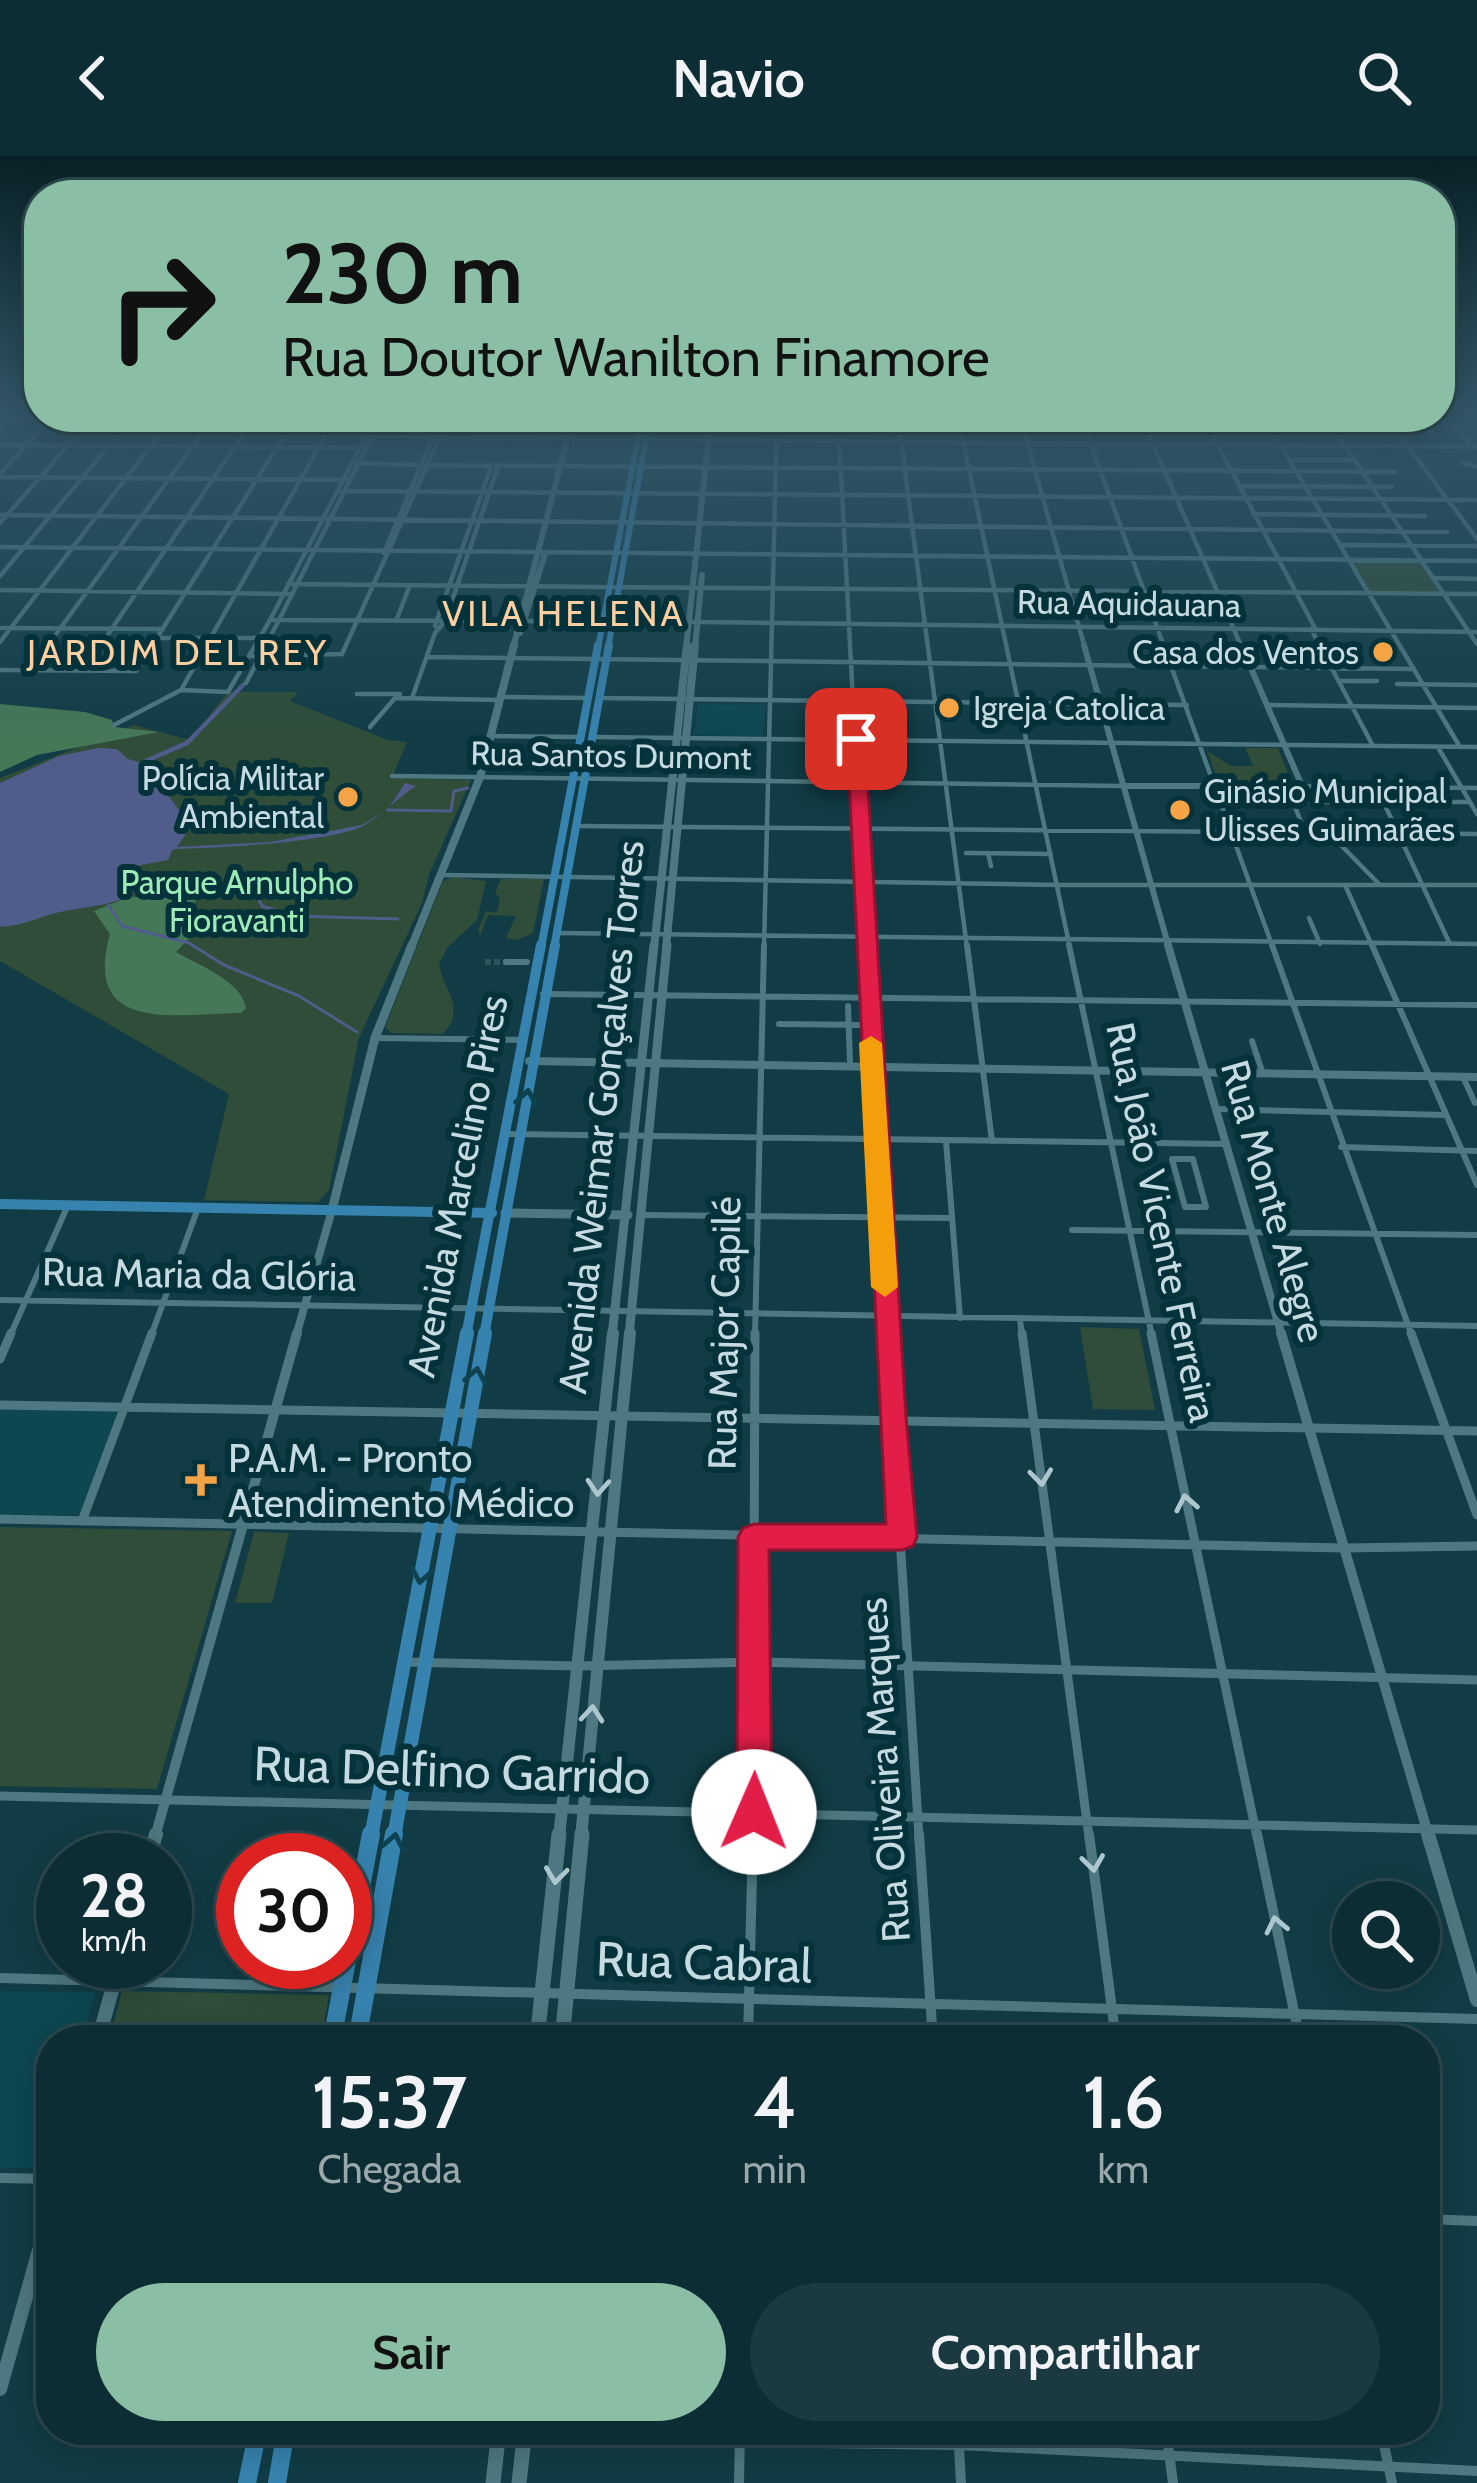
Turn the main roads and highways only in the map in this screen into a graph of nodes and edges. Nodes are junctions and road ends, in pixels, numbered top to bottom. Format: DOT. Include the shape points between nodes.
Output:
graph roads {
  1 [pos="549,523"];
  2 [pos="626,523"];
  3 [pos="705,523"];
  4 [pos="578,778"];
  5 [pos="542,932"];
  6 [pos="556,932"];
  7 [pos="641,1136"];
  8 [pos="0,1204"];
  9 [pos="332,1210"];
  10 [pos="497,1213"];
  11 [pos="623,1214"];
  12 [pos="638,1215"];
  13 [pos="335,2025"];
  14 [pos="360,2025"];
  15 [pos="539,2025"];
  16 [pos="563,2025"];
  17 [pos="255,2445"];
  18 [pos="283,2445"];
  19 [pos="497,2445"];
  20 [pos="523,2445"];
  21 [pos="247,2483"];
  22 [pos="277,2483"];
  23 [pos="493,2483"];
  24 [pos="519,2483"];
  1 -- 9 [label="main road" via="480,777 375,1038"];
  2 -- 4 [label="main road, Avenida Marcelino Pires"];
  3 -- 7 [label="main road, Avenida Weimar Gonçalves Torres"];
  4 -- 5 [label="main road, Avenida Marcelino Pires"];
  4 -- 6 [label="main road, Avenida Marcelino Pires"];
  5 -- 6 [label="main road"];
  5 -- 10 [label="main road, Avenida Marcelino Pires"];
  10 -- 6 [label="main road, Avenida Marcelino Pires, one-way" via="520,1134"];
  7 -- 11 [label="main road, Avenida Weimar Gonçalves Torres"];
  7 -- 12 [label="main road, Avenida Weimar Gonçalves Torres"];
  8 -- 9 [label="main road"];
  9 -- 10 [label="main road"];
  10 -- 11 [label="main road"];
  10 -- 13 [label="main road, Avenida Marcelino Pires, one-way" via="470,1309"];
  14 -- 10 [label="main road, Avenida Marcelino Pires, one-way" via="488,1309"];
  11 -- 12 [label="main road"];
  11 -- 15 [label="main road, Avenida Weimar Gonçalves Torres, one-way"];
  16 -- 12 [label="main road, Avenida Weimar Gonçalves Torres, one-way"];
  17 -- 21 [label="main road"];
  18 -- 22 [label="main road"];
  19 -- 23 [label="main road"];
  20 -- 24 [label="main road"];
}
